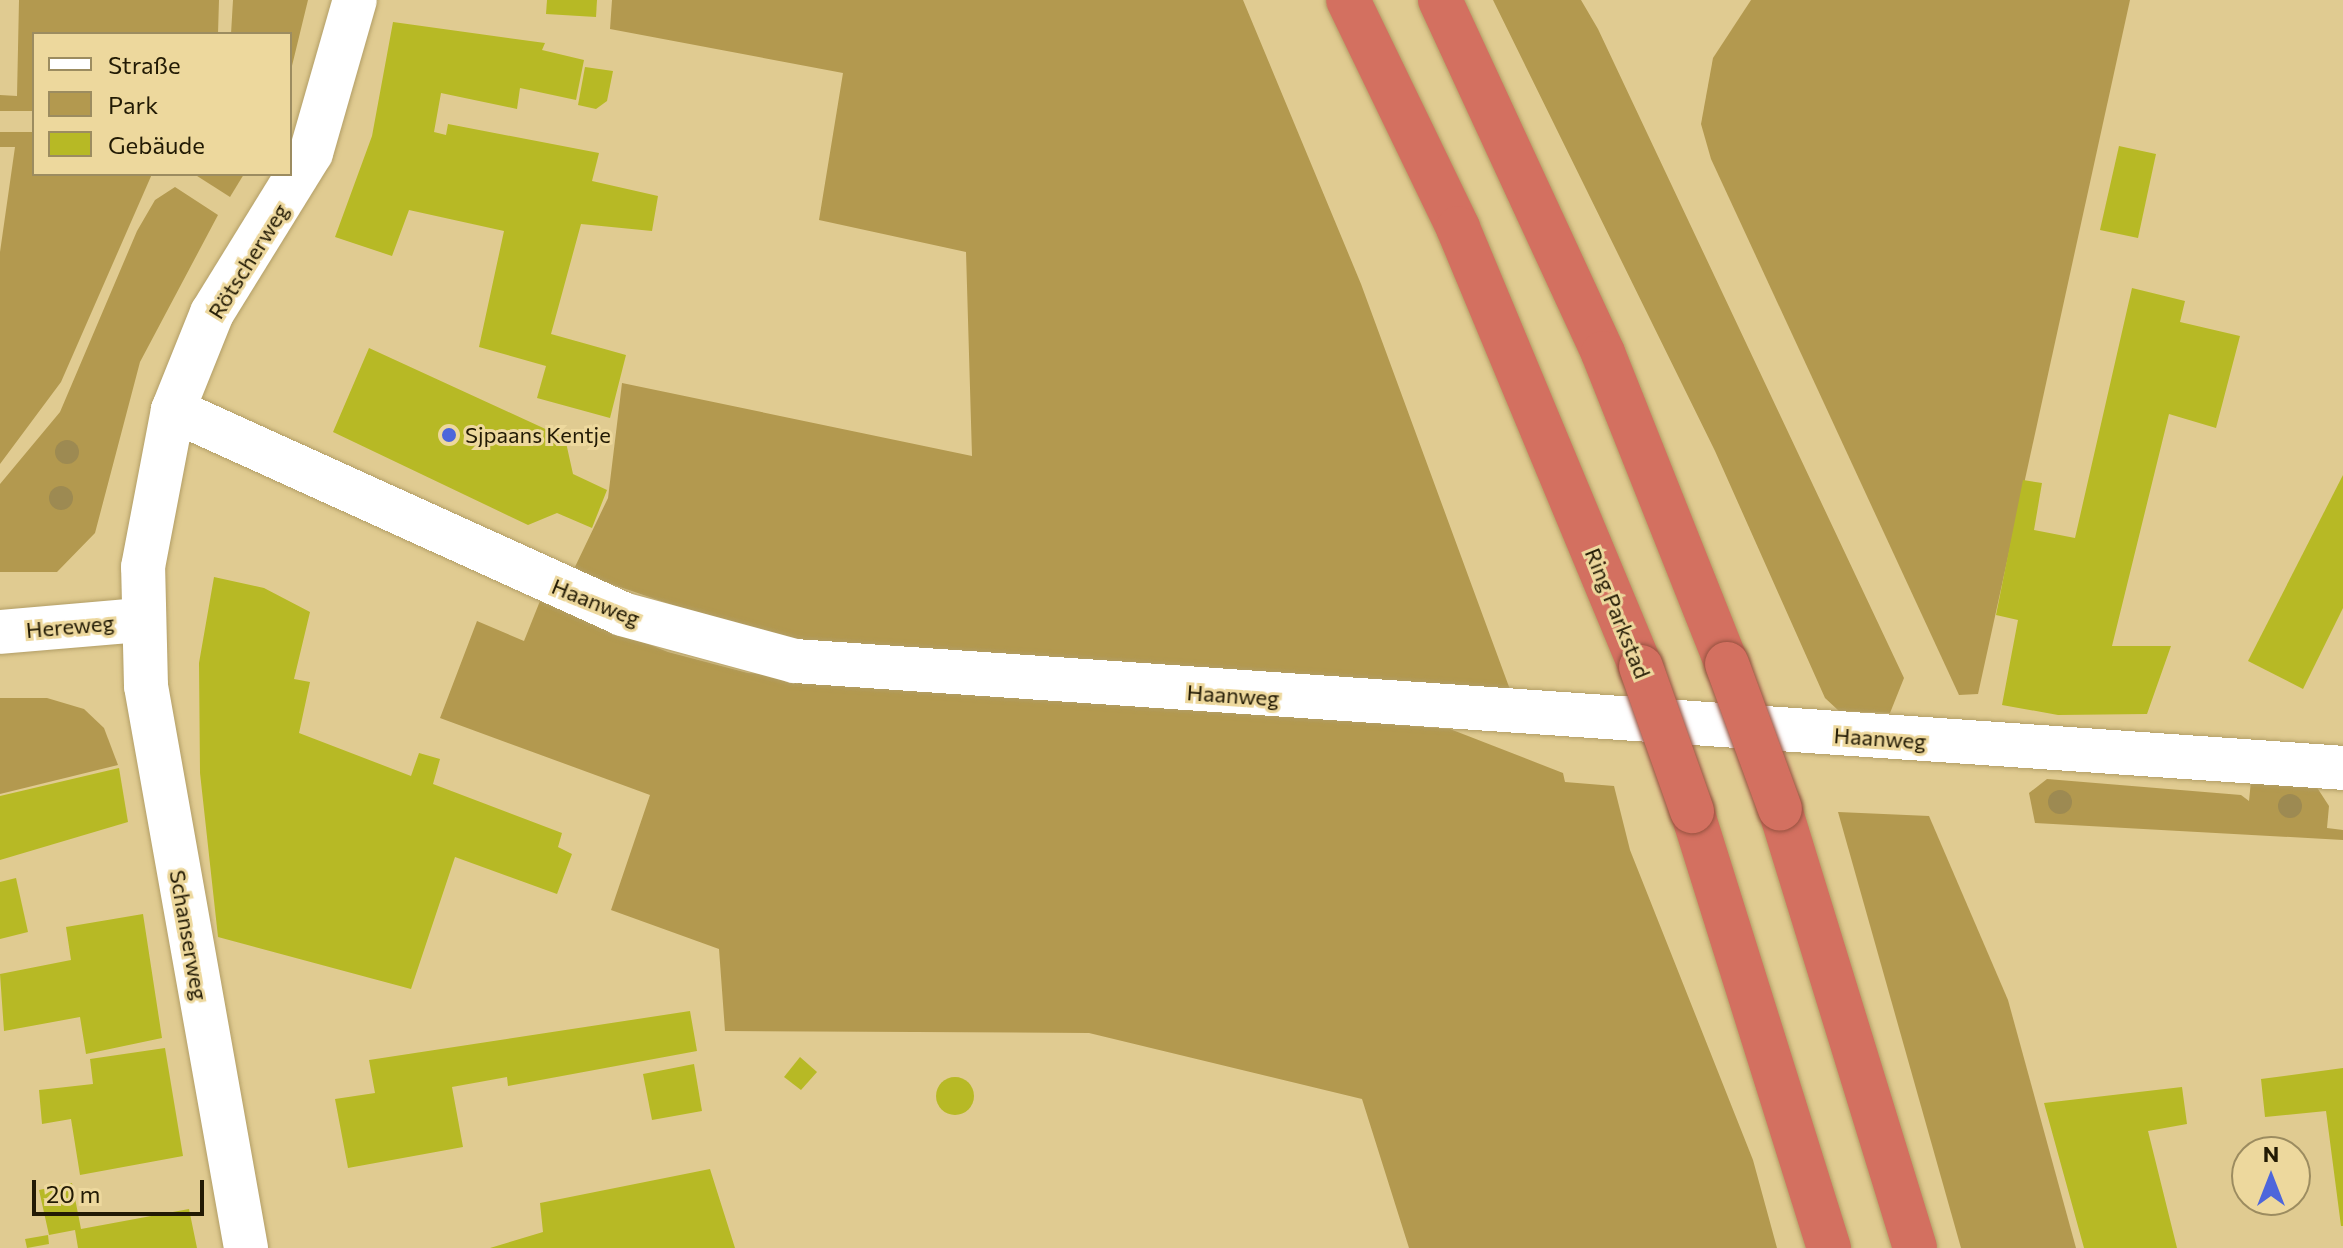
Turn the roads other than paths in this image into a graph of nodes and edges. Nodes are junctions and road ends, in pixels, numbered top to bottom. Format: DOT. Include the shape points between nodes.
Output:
graph roads {
  1 [pos="355,0"];
  2 [pos="1348,0"];
  3 [pos="1440,0"];
  4 [pos="173,410"];
  5 [pos="141,620"];
  6 [pos="0,632"];
  7 [pos="2343,768"];
  8 [pos="246,1248"];
  9 [pos="1829,1248"];
  10 [pos="1915,1248"];
  1 -- 4 [label="street, Rötscherweg" via="311,153 212,313"];
  2 -- 9 [label="highway, Ring Parkstad, bridge" via="1458,228 1641,667 1692,811"];
  3 -- 10 [label="highway, bridge" via="1603,353 1727,664 1780,809"];
  4 -- 5 [label="street, Rötscherweg" via="154,486"];
  4 -- 7 [label="street, Haanweg" via="622,614 795,661"];
  5 -- 6 [label="street, Hereweg"];
  5 -- 8 [label="street, Schanserweg" via="146,686"];
}
